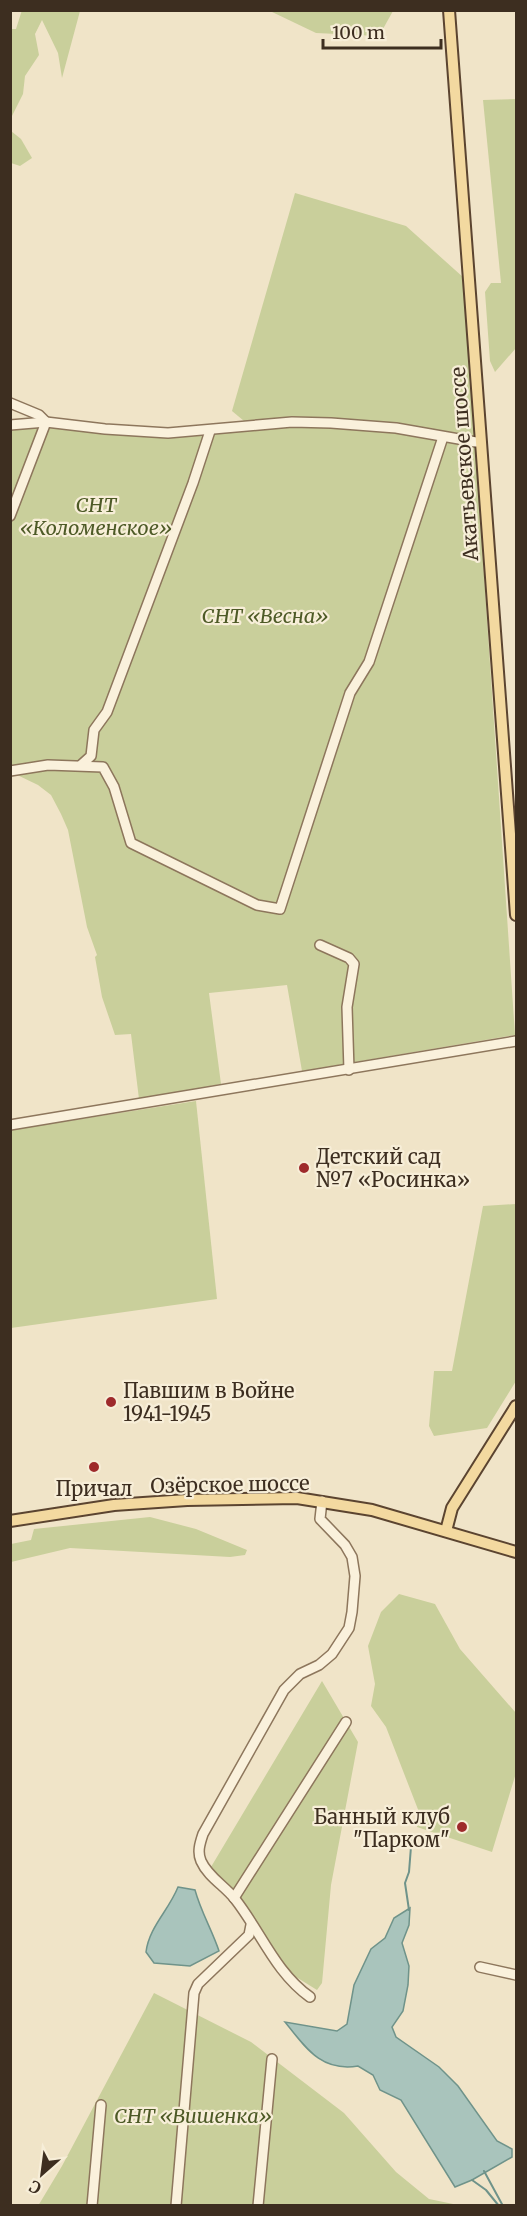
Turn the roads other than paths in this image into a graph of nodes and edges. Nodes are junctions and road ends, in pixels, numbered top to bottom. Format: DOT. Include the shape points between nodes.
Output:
graph roads {
  1 [pos="449,10"];
  2 [pos="10,403"];
  3 [pos="46,422"];
  4 [pos="10,425"];
  5 [pos="210,431"];
  6 [pos="443,436"];
  7 [pos="476,442"];
  8 [pos="10,516"];
  9 [pos="81,765"];
  10 [pos="10,771"];
  11 [pos="516,915"];
  12 [pos="320,945"];
  13 [pos="516,1041"];
  14 [pos="349,1070"];
  15 [pos="10,1125"];
  16 [pos="516,1406"];
  17 [pos="322,1501"];
  18 [pos="10,1521"];
  19 [pos="446,1531"];
  20 [pos="516,1551"];
  21 [pos="346,1722"];
  22 [pos="234,1898"];
  23 [pos="251,1925"];
  24 [pos="480,1966"];
  25 [pos="516,1975"];
  26 [pos="310,1996"];
  27 [pos="272,2059"];
  28 [pos="101,2105"];
  29 [pos="92,2205"];
  30 [pos="176,2205"];
  31 [pos="258,2205"];
  1 -- 11 [label="main road, Акатьевское шоссе"];
  2 -- 3 [label="street"];
  3 -- 4 [label="street"];
  3 -- 5 [label="street" via="158,433"];
  3 -- 8 [label="street"];
  5 -- 6 [label="street" via="292,422 396,428"];
  5 -- 9 [label="street" via="107,712 94,730 91,756"];
  6 -- 7 [label="street"];
  6 -- 9 [label="street" via="369,662 350,693 280,909 257,905 131,843 114,787 103,767"];
  9 -- 10 [label="street"];
  12 -- 14 [label="street" via="354,964 347,1007"];
  13 -- 14 [label="street"];
  14 -- 15 [label="street"];
  16 -- 19 [label="main road" via="452,1508"];
  17 -- 18 [label="main road, Озёрское шоссе" via="187,1500 78,1509"];
  17 -- 19 [label="main road, Озёрское шоссе" via="372,1510"];
  17 -- 22 [label="street" via="320,1519 352,1557 356,1576 349,1628 332,1654 300,1674 284,1690 203,1834 201,1862"];
  19 -- 20 [label="main road, Озёрское шоссе"];
  21 -- 22 [label="street"];
  22 -- 23 [label="street"];
  23 -- 26 [label="street" via="284,1974"];
  23 -- 30 [label="street" via="249,1935 198,1984 194,1993"];
  24 -- 25 [label="street"];
  27 -- 31 [label="street"];
  28 -- 29 [label="street"];
}
